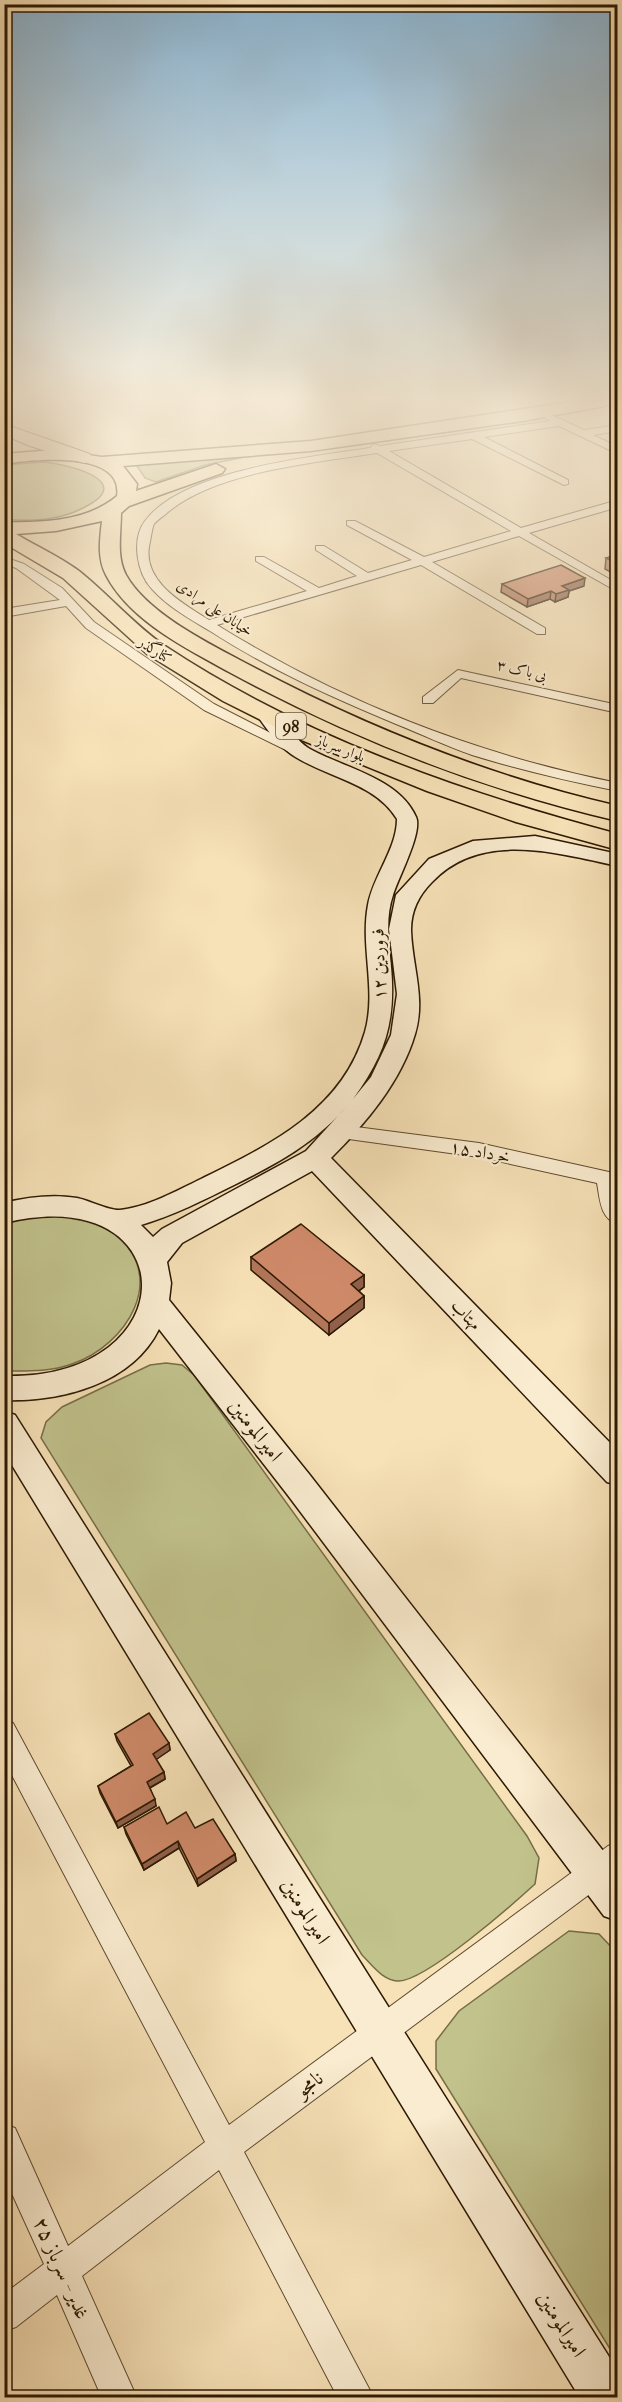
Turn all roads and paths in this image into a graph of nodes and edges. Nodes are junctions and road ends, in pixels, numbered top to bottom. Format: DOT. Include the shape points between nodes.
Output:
graph roads {
  1 [pos="100,513"];
  2 [pos="115,513"];
  3 [pos="161,513"];
  4 [pos="489,513"];
  5 [pos="587,513"];
  6 [pos="351,523"];
  7 [pos="4,528"];
  8 [pos="520,531"];
  9 [pos="4,535"];
  10 [pos="320,548"];
  11 [pos="260,559"];
  12 [pos="4,560"];
  13 [pos="423,561"];
  14 [pos="368,578"];
  15 [pos="618,589"];
  16 [pos="318,592"];
  17 [pos="69,602"];
  18 [pos="4,614"];
  19 [pos="206,625"];
  20 [pos="541,631"];
  21 [pos="120,646"];
  22 [pos="240,646"];
  23 [pos="155,649"];
  24 [pos="215,654"];
  25 [pos="428,700"];
  26 [pos="618,709"];
  27 [pos="264,712"];
  28 [pos="299,751"];
  29 [pos="618,787"];
  30 [pos="618,814"];
  31 [pos="618,842"];
  32 [pos="618,860"];
  33 [pos="330,1125"];
  34 [pos="315,1158"];
  35 [pos="611,1180"];
  36 [pos="9,1210"];
  37 [pos="618,1217"];
  38 [pos="116,1221"];
  39 [pos="153,1262"];
  40 [pos="155,1303"];
  41 [pos="4,1388"];
  42 [pos="4,1424"];
  43 [pos="618,1472"];
  44 [pos="4,1732"];
  45 [pos="606,1864"];
  46 [pos="618,1902"];
  47 [pos="380,2031"];
  48 [pos="4,2139"];
  49 [pos="223,2148"];
  50 [pos="63,2271"];
  51 [pos="4,2315"];
  52 [pos="120,2397"];
  53 [pos="357,2397"];
  54 [pos="608,2397"];
  1 -- 7 [label="highway" via="66,525"];
  2 -- 24 [label="highway, بلوار سرباز / 98" via="108,548 118,577 141,604 187,639"];
  3 -- 19 [label="street, خیابان علی مرادی" via="149,523 143,546 147,571 155,586"];
  4 -- 8 [label="street"];
  5 -- 8 [label="street"];
  6 -- 13 [label="street"];
  8 -- 13 [label="street"];
  8 -- 15 [label="street"];
  9 -- 23 [label="highway, بلوار سرباز / 98" via="70,574"];
  10 -- 14 [label="street"];
  11 -- 16 [label="street"];
  12 -- 17 [label="street, کنارگذر" via="20,566"];
  13 -- 14 [label="street"];
  13 -- 20 [label="street"];
  14 -- 16 [label="street"];
  16 -- 19 [label="street"];
  17 -- 18 [label="street"];
  17 -- 21 [label="street, کنارگذر"];
  19 -- 22 [label="street, خیابان علی مرادی"];
  21 -- 23 [label="highway"];
  21 -- 28 [label="street, کنارگذر" via="209,707"];
  22 -- 24 [label="highway"];
  22 -- 29 [label="street, خیابان علی مرادی" via="321,688 475,751"];
  23 -- 27 [label="highway, بلوار سرباز / 98"];
  24 -- 30 [label="highway, بلوار سرباز / 98" via="323,712 404,748 554,801"];
  25 -- 26 [label="street, بی باک ۳" via="458,674"];
  27 -- 28 [label="street, ۱۲ فروردین"];
  27 -- 31 [label="highway, بلوار سرباز / 98" via="307,734 436,786 525,817"];
  28 -- 33 [label="street, ۱۲ فروردین" via="386,796 407,819 408,830 387,875 380,903 376,945 382,989 373,1046"];
  32 -- 33 [label="street, ۱۲ فروردین" via="535,842 473,847 437,864 407,895 400,929 409,994 403,1035 382,1080"];
  33 -- 34 [label="street, ۱۲ فروردین"];
  33 -- 35 [label="street, ۱۵ خرداد" via="479,1150"];
  33 -- 38 [label="street, ۱۲ فروردین" via="183,1200"];
  34 -- 39 [label="street, ۱۲ فروردین" via="172,1236 159,1248"];
  34 -- 43 [label="street, مهتاب"];
  35 -- 37 [label="street" via="614,1213"];
  36 -- 38 [label="street" via="64,1206 86,1209"];
  38 -- 39 [label="street" via="139,1239"];
  39 -- 40 [label="street" via="157,1282"];
  40 -- 41 [label="street" via="142,1332 117,1358 93,1373 65,1384 36,1389"];
  40 -- 45 [label="street, امیرالمومنین"];
  42 -- 47 [label="street, امیرالمومنین"];
  44 -- 49 [label="street"];
  45 -- 46 [label="street, امیرالمومنین"];
  45 -- 47 [label="street, نامجو"];
  47 -- 49 [label="street, نامجو"];
  47 -- 54 [label="street, امیرالمومنین"];
  48 -- 50 [label="street, غدیر - سرباز ۲۵"];
  49 -- 50 [label="street, نامجو"];
  49 -- 53 [label="street"];
  50 -- 51 [label="street, نامجو"];
  50 -- 52 [label="street, غدیر - سرباز ۲۵"];
}
